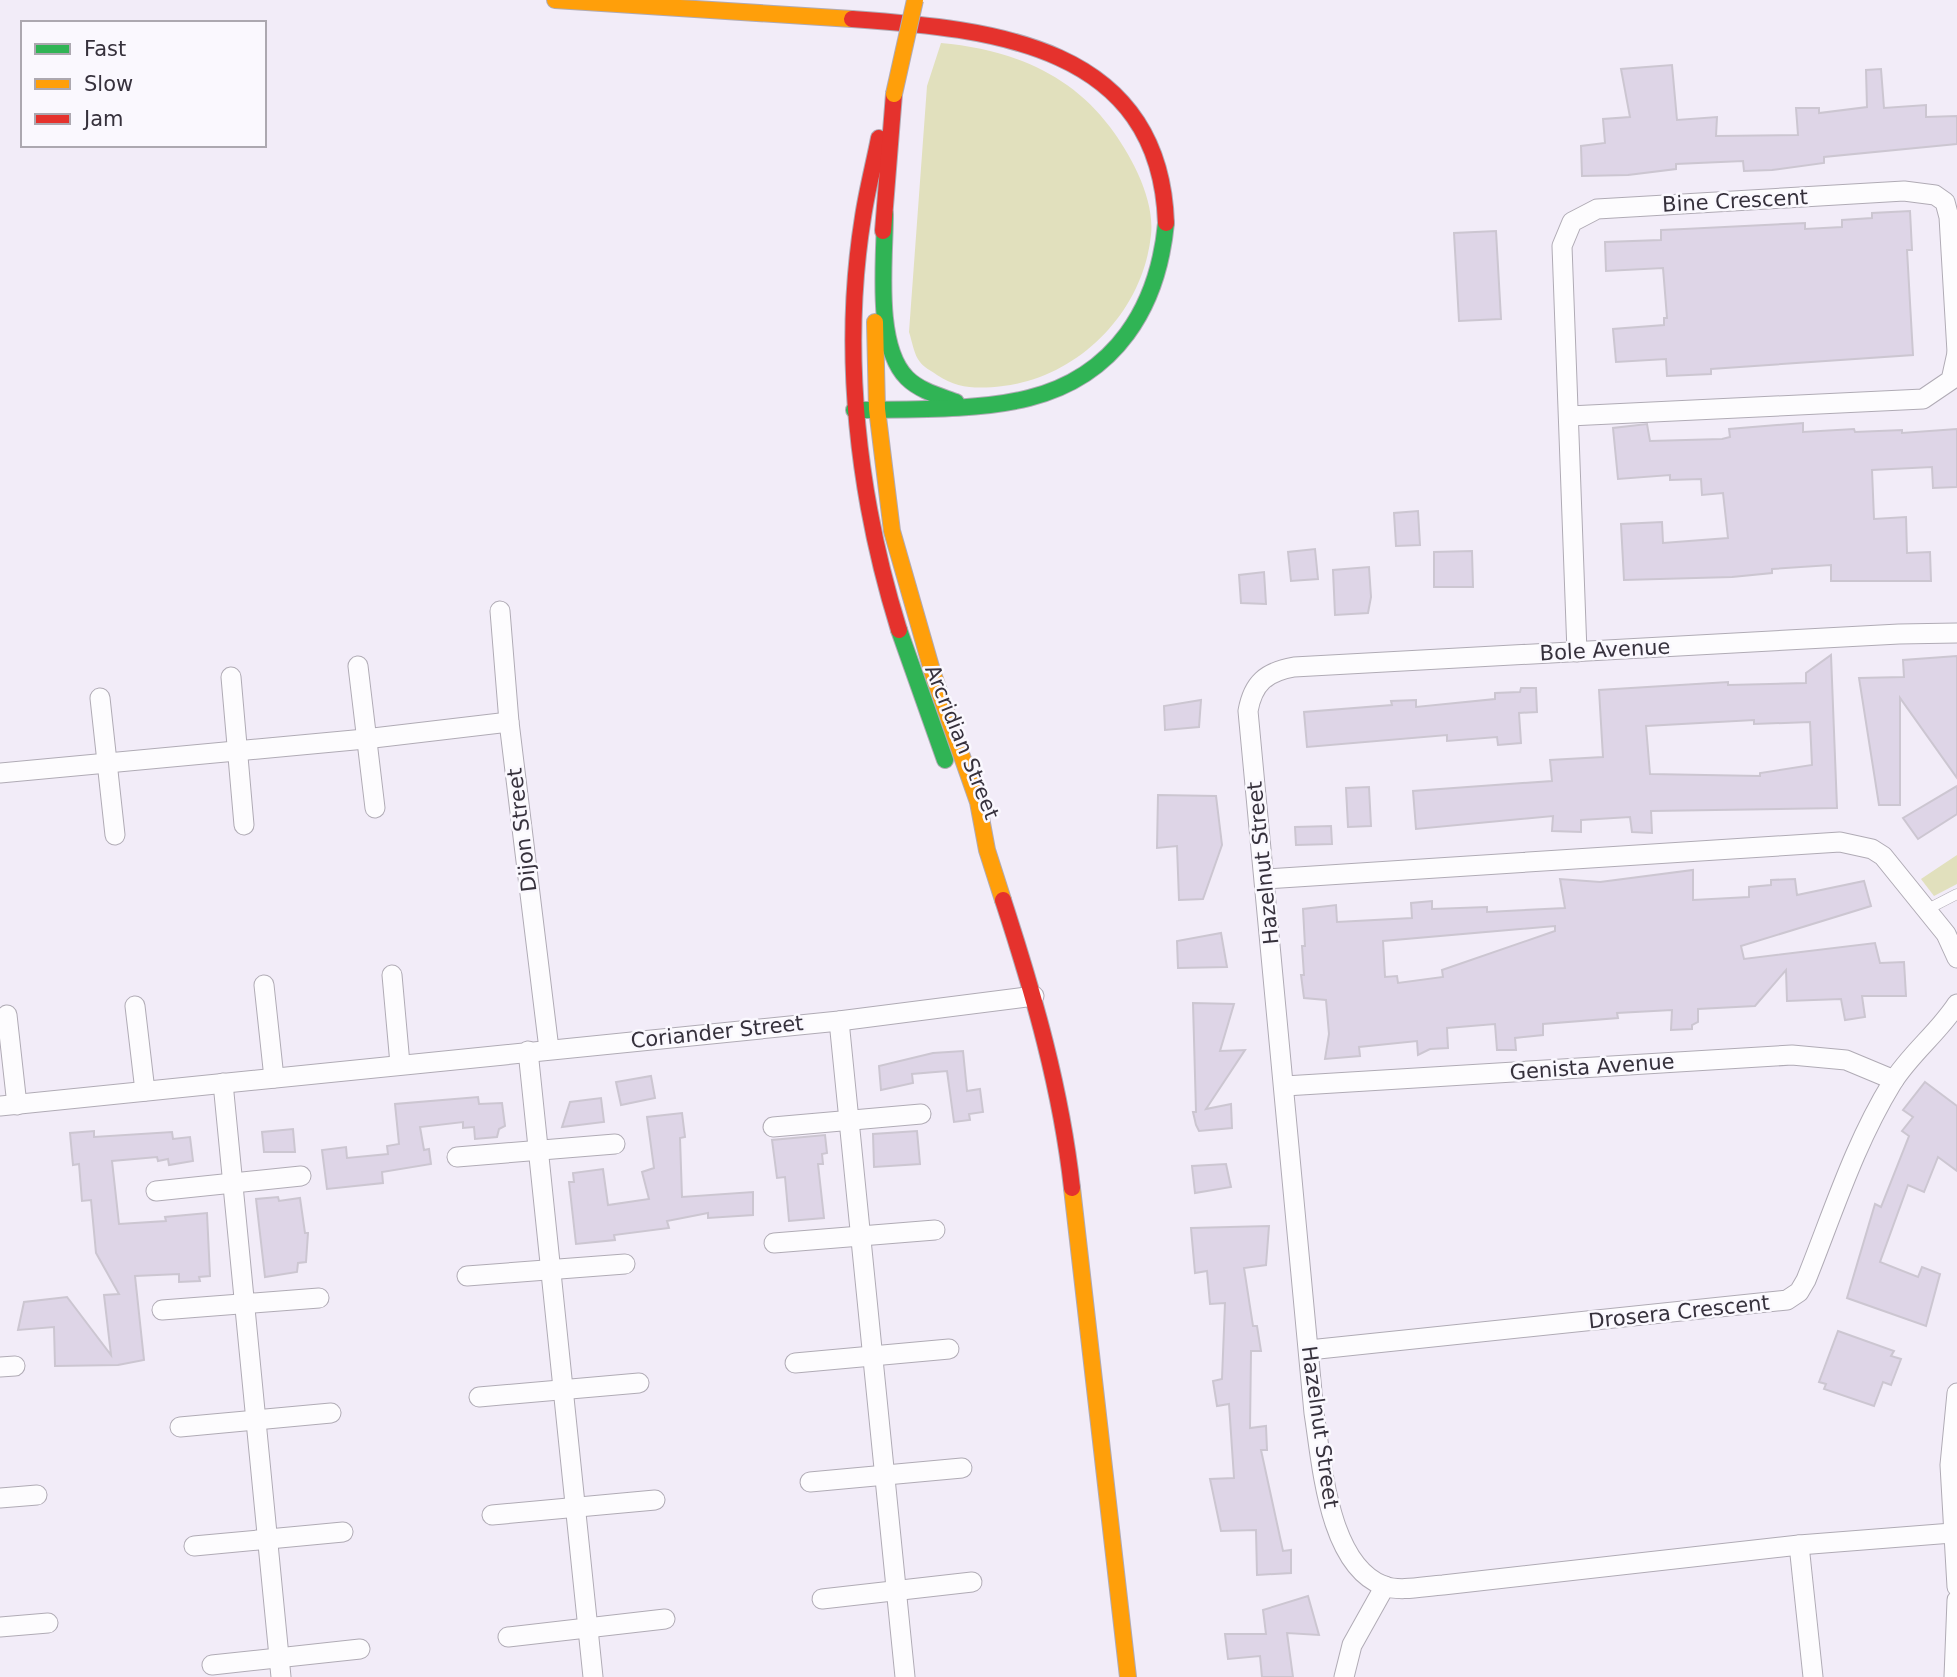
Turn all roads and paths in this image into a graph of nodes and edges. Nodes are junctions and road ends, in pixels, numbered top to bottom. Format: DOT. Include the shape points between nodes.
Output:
graph roads {
  1 [pos="555,0"];
  2 [pos="915,0"];
  3 [pos="890,115"];
  4 [pos="885,214"];
  5 [pos="1957,352"];
  6 [pos="966,405"];
  7 [pos="877,409"];
  8 [pos="854,410"];
  9 [pos="1569,416"];
  10 [pos="500,611"];
  11 [pos="1957,633"];
  12 [pos="1577,652"];
  13 [pos="358,666"];
  14 [pos="231,677"];
  15 [pos="1257,683"];
  16 [pos="100,698"];
  17 [pos="509,722"];
  18 [pos="365,740"];
  19 [pos="236,751"];
  20 [pos="106,763"];
  21 [pos="0,773"];
  22 [pos="375,808"];
  23 [pos="244,825"];
  24 [pos="115,835"];
  25 [pos="987,850"];
  26 [pos="1265,879"];
  27 [pos="1957,894"];
  28 [pos="1926,910"];
  29 [pos="1957,958"];
  30 [pos="392,975"];
  31 [pos="264,985"];
  32 [pos="1034,996"];
  33 [pos="1957,1004"];
  34 [pos="135,1006"];
  35 [pos="7,1015"];
  36 [pos="839,1021"];
  37 [pos="549,1049"];
  38 [pos="528,1051"];
  39 [pos="400,1065"];
  40 [pos="274,1078"];
  41 [pos="1894,1080"];
  42 [pos="223,1083"];
  43 [pos="1285,1086"];
  44 [pos="145,1091"];
  45 [pos="8,1105"];
  46 [pos="921,1114"];
  47 [pos="849,1119"];
  48 [pos="774,1127"];
  49 [pos="615,1143"];
  50 [pos="539,1150"];
  51 [pos="457,1157"];
  52 [pos="301,1176"];
  53 [pos="232,1181"];
  54 [pos="156,1191"];
  55 [pos="935,1230"];
  56 [pos="861,1237"];
  57 [pos="774,1243"];
  58 [pos="625,1264"];
  59 [pos="551,1270"];
  60 [pos="467,1276"];
  61 [pos="319,1298"];
  62 [pos="244,1303"];
  63 [pos="162,1310"];
  64 [pos="949,1349"];
  65 [pos="1309,1350"];
  66 [pos="873,1356"];
  67 [pos="795,1363"];
  68 [pos="639,1383"];
  69 [pos="563,1389"];
  70 [pos="1957,1393"];
  71 [pos="479,1396"];
  72 [pos="331,1413"];
  73 [pos="256,1420"];
  74 [pos="180,1427"];
  75 [pos="962,1468"];
  76 [pos="885,1474"];
  77 [pos="810,1482"];
  78 [pos="37,1495"];
  79 [pos="0,1498"];
  80 [pos="655,1500"];
  81 [pos="575,1506"];
  82 [pos="492,1515"];
  83 [pos="343,1532"];
  84 [pos="1952,1533"];
  85 [pos="267,1538"];
  86 [pos="1799,1545"];
  87 [pos="194,1546"];
  88 [pos="972,1582"];
  89 [pos="1385,1586"];
  90 [pos="1957,1587"];
  91 [pos="895,1591"];
  92 [pos="822,1599"];
  93 [pos="1957,1600"];
  94 [pos="665,1619"];
  95 [pos="48,1623"];
  96 [pos="0,1627"];
  97 [pos="588,1628"];
  98 [pos="508,1637"];
  99 [pos="360,1649"];
  100 [pos="212,1665"];
  101 [pos="280,1667"];
  102 [pos="593,1677"];
  103 [pos="905,1677"];
  104 [pos="1128,1677"];
  105 [pos="1344,1677"];
  106 [pos="1812,1677"];
  107 [pos="1954,1677"];
  1 -- 6 [label="main road" via="671,4 968,29 1032,43 1071,62 1109,89 1141,128 1161,176 1167,225 1165,259 1150,302 1128,336 1091,368 1034,397"];
  2 -- 3 [label="main road, Arcridian Street, bridge"];
  3 -- 4 [label="main road, Arcridian Street"];
  3 -- 8 [label="main road, Arcridian Street" via="882,127 863,215 853,316"];
  4 -- 6 [label="main road" via="887,334 893,357 905,377 923,390"];
  4 -- 7 [label="main road, Arcridian Street" via="875,323"];
  5 -- 9 [label="street, Bine Crescent" via="1951,380 1923,399"];
  5 -- 9 [label="street, Bine Crescent" via="1949,217 1945,202 1935,195 1904,191 1597,209 1572,222 1562,246"];
  6 -- 7 [label="main road"];
  7 -- 8 [label="main road"];
  7 -- 25 [label="main road, Arcridian Street" via="892,531 933,674 978,802"];
  8 -- 25 [label="main road, Arcridian Street" via="866,497 898,633 966,816"];
  9 -- 12 [label="street, Bine Crescent"];
  10 -- 17 [label="street, Dijon Street"];
  11 -- 12 [label="street, Bole Avenue"];
  12 -- 15 [label="street, Bole Avenue" via="1294,667 1273,671"];
  13 -- 18 [label="street"];
  14 -- 19 [label="street"];
  15 -- 26 [label="street, Hazelnut Street" via="1248,711"];
  16 -- 20 [label="street"];
  17 -- 18 [label="street"];
  17 -- 37 [label="street, Dijon Street"];
  18 -- 19 [label="street"];
  18 -- 22 [label="street"];
  19 -- 20 [label="street"];
  19 -- 23 [label="street"];
  20 -- 21 [label="street"];
  20 -- 24 [label="street"];
  25 -- 32 [label="main road"];
  26 -- 28 [label="street" via="1840,842 1883,856"];
  26 -- 43 [label="street, Hazelnut Street"];
  27 -- 28 [label="lane"];
  28 -- 29 [label="street"];
  30 -- 39 [label="street"];
  31 -- 40 [label="street"];
  32 -- 36 [label="street, Coriander Street"];
  32 -- 104 [label="main road" via="1068,1154"];
  33 -- 41 [label="street, Drosera Crescent"];
  34 -- 44 [label="street"];
  35 -- 45 [label="street, Coriander Street"];
  36 -- 37 [label="street, Coriander Street"];
  36 -- 47 [label="street"];
  37 -- 38 [label="street, Coriander Street"];
  38 -- 39 [label="street, Coriander Street"];
  38 -- 50 [label="street"];
  39 -- 40 [label="street, Coriander Street"];
  40 -- 42 [label="street, Coriander Street"];
  41 -- 43 [label="street, Genista Avenue" via="1846,1060 1792,1055"];
  41 -- 65 [label="street, Drosera Crescent" via="1861,1139 1805,1280 1799,1292 1787,1300"];
  42 -- 44 [label="street, Coriander Street"];
  42 -- 53 [label="street"];
  43 -- 65 [label="street, Hazelnut Street"];
  44 -- 45 [label="street, Coriander Street"];
  46 -- 47 [label="street"];
  47 -- 48 [label="street"];
  47 -- 56 [label="street"];
  49 -- 50 [label="street"];
  50 -- 51 [label="street"];
  50 -- 59 [label="street"];
  52 -- 53 [label="street"];
  53 -- 54 [label="street"];
  53 -- 62 [label="street"];
  55 -- 56 [label="street"];
  56 -- 57 [label="street"];
  56 -- 66 [label="street"];
  58 -- 59 [label="street"];
  59 -- 60 [label="street"];
  59 -- 69 [label="street"];
  61 -- 62 [label="street"];
  62 -- 63 [label="street"];
  62 -- 73 [label="street"];
  64 -- 66 [label="street"];
  65 -- 89 [label="street, Hazelnut Street" via="1327,1502 1348,1552"];
  66 -- 67 [label="street"];
  66 -- 76 [label="street"];
  68 -- 69 [label="street"];
  69 -- 71 [label="street"];
  69 -- 81 [label="street"];
  70 -- 84 [label="street" via="1950,1465"];
  72 -- 73 [label="street"];
  73 -- 74 [label="street"];
  73 -- 85 [label="street"];
  75 -- 76 [label="street"];
  76 -- 77 [label="street"];
  76 -- 91 [label="street"];
  78 -- 79 [label="street"];
  80 -- 81 [label="street"];
  81 -- 82 [label="street"];
  81 -- 97 [label="street"];
  83 -- 85 [label="street"];
  84 -- 86 [label="street"];
  84 -- 90 [label="street"];
  85 -- 87 [label="street"];
  85 -- 101 [label="street"];
  86 -- 89 [label="street" via="1443,1585"];
  86 -- 106 [label="street"];
  88 -- 91 [label="street"];
  89 -- 105 [label="street" via="1352,1645"];
  91 -- 92 [label="street"];
  91 -- 103 [label="street"];
  93 -- 107 [label="street"];
  94 -- 97 [label="street"];
  95 -- 96 [label="street"];
  97 -- 98 [label="street"];
  97 -- 102 [label="street"];
  99 -- 101 [label="street"];
  100 -- 101 [label="street"];
}
